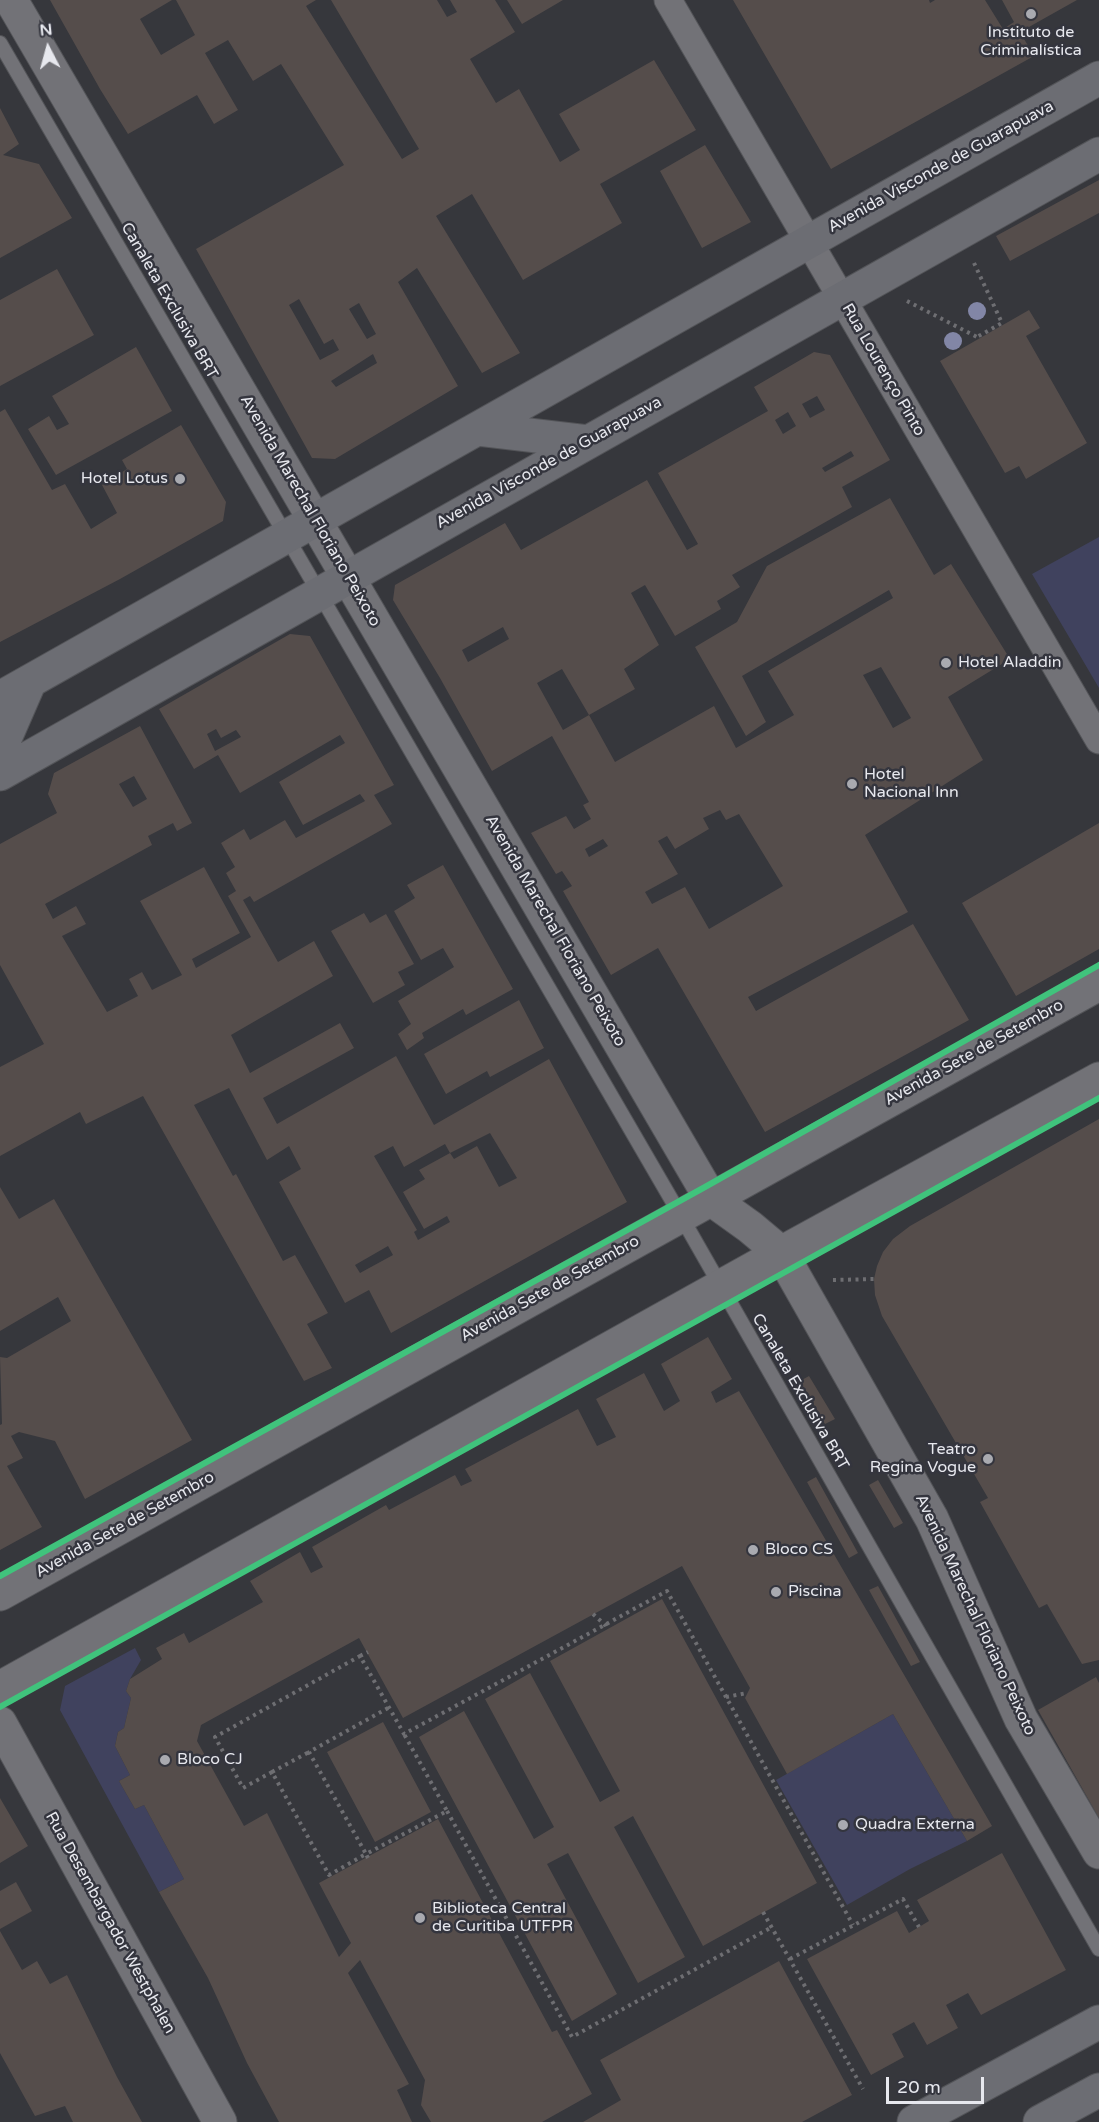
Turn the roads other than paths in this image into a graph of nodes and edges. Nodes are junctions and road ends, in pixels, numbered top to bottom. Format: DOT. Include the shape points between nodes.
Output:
graph roads {
  1 [pos="11,0"];
  2 [pos="668,0"];
  3 [pos="0,43"];
  4 [pos="1099,78"];
  5 [pos="1099,154"];
  6 [pos="809,242"];
  7 [pos="842,299"];
  8 [pos="477,429"];
  9 [pos="588,442"];
  10 [pos="315,520"];
  11 [pos="286,536"];
  12 [pos="348,577"];
  13 [pos="319,593"];
  14 [pos="30,681"];
  15 [pos="0,698"];
  16 [pos="1099,740"];
  17 [pos="0,750"];
  18 [pos="0,774"];
  19 [pos="1099,984"];
  20 [pos="1099,1079"];
  21 [pos="711,1199"];
  22 [pos="681,1216"];
  23 [pos="781,1253"];
  24 [pos="721,1287"];
  25 [pos="0,1594"];
  26 [pos="0,1688"];
  27 [pos="0,1723"];
  28 [pos="1099,1852"];
  29 [pos="1099,1949"];
  30 [pos="1099,2022"];
  31 [pos="1099,2090"];
  32 [pos="220,2122"];
  33 [pos="914,2122"];
  34 [pos="1040,2122"];
  1 -- 10 [label="main road, Avenida Marechal Floriano Peixoto"];
  2 -- 6 [label="street, Rua Lourenço Pinto"];
  3 -- 11 [label="lane, Canaleta Exclusiva BRT"];
  4 -- 6 [label="main road, Avenida Visconde de Guarapuava"];
  5 -- 7 [label="main road, Avenida Visconde de Guarapuava"];
  6 -- 7 [label="street, Rua Lourenço Pinto"];
  6 -- 8 [label="main road, Avenida Visconde de Guarapuava"];
  7 -- 9 [label="main road, Avenida Visconde de Guarapuava"];
  7 -- 16 [label="street, Rua Lourenço Pinto"];
  8 -- 9 [label="main road"];
  8 -- 10 [label="main road, Avenida Visconde de Guarapuava"];
  9 -- 12 [label="main road, Avenida Visconde de Guarapuava"];
  10 -- 11 [label="main road, Avenida Visconde de Guarapuava"];
  10 -- 12 [label="main road, Avenida Marechal Floriano Peixoto"];
  11 -- 13 [label="lane, Canaleta Exclusiva BRT"];
  11 -- 14 [label="main road, Avenida Visconde de Guarapuava"];
  12 -- 13 [label="main road, Avenida Visconde de Guarapuava"];
  12 -- 21 [label="main road, Avenida Marechal Floriano Peixoto"];
  13 -- 18 [label="main road, Avenida Visconde de Guarapuava"];
  13 -- 22 [label="lane, Canaleta Exclusiva BRT"];
  14 -- 15 [label="main road, Avenida Visconde de Guarapuava"];
  14 -- 17 [label="main road"];
  19 -- 21 [label="main road, Avenida Sete de Setembro"];
  20 -- 23 [label="main road"];
  21 -- 22 [label="main road, Avenida Sete de Setembro"];
  21 -- 23 [label="main road, Avenida Marechal Floriano Peixoto"];
  22 -- 24 [label="lane, Canaleta Exclusiva BRT"];
  22 -- 25 [label="main road, Avenida Sete de Setembro"];
  23 -- 24 [label="main road"];
  23 -- 28 [label="main road, Avenida Marechal Floriano Peixoto" via="932,1519 1021,1719"];
  24 -- 26 [label="main road"];
  24 -- 29 [label="lane, Canaleta Exclusiva BRT"];
  27 -- 32 [label="main road, Rua Desembargador Westphalen"];
  30 -- 33 [label="main road"];
  31 -- 34 [label="main road"];
}
